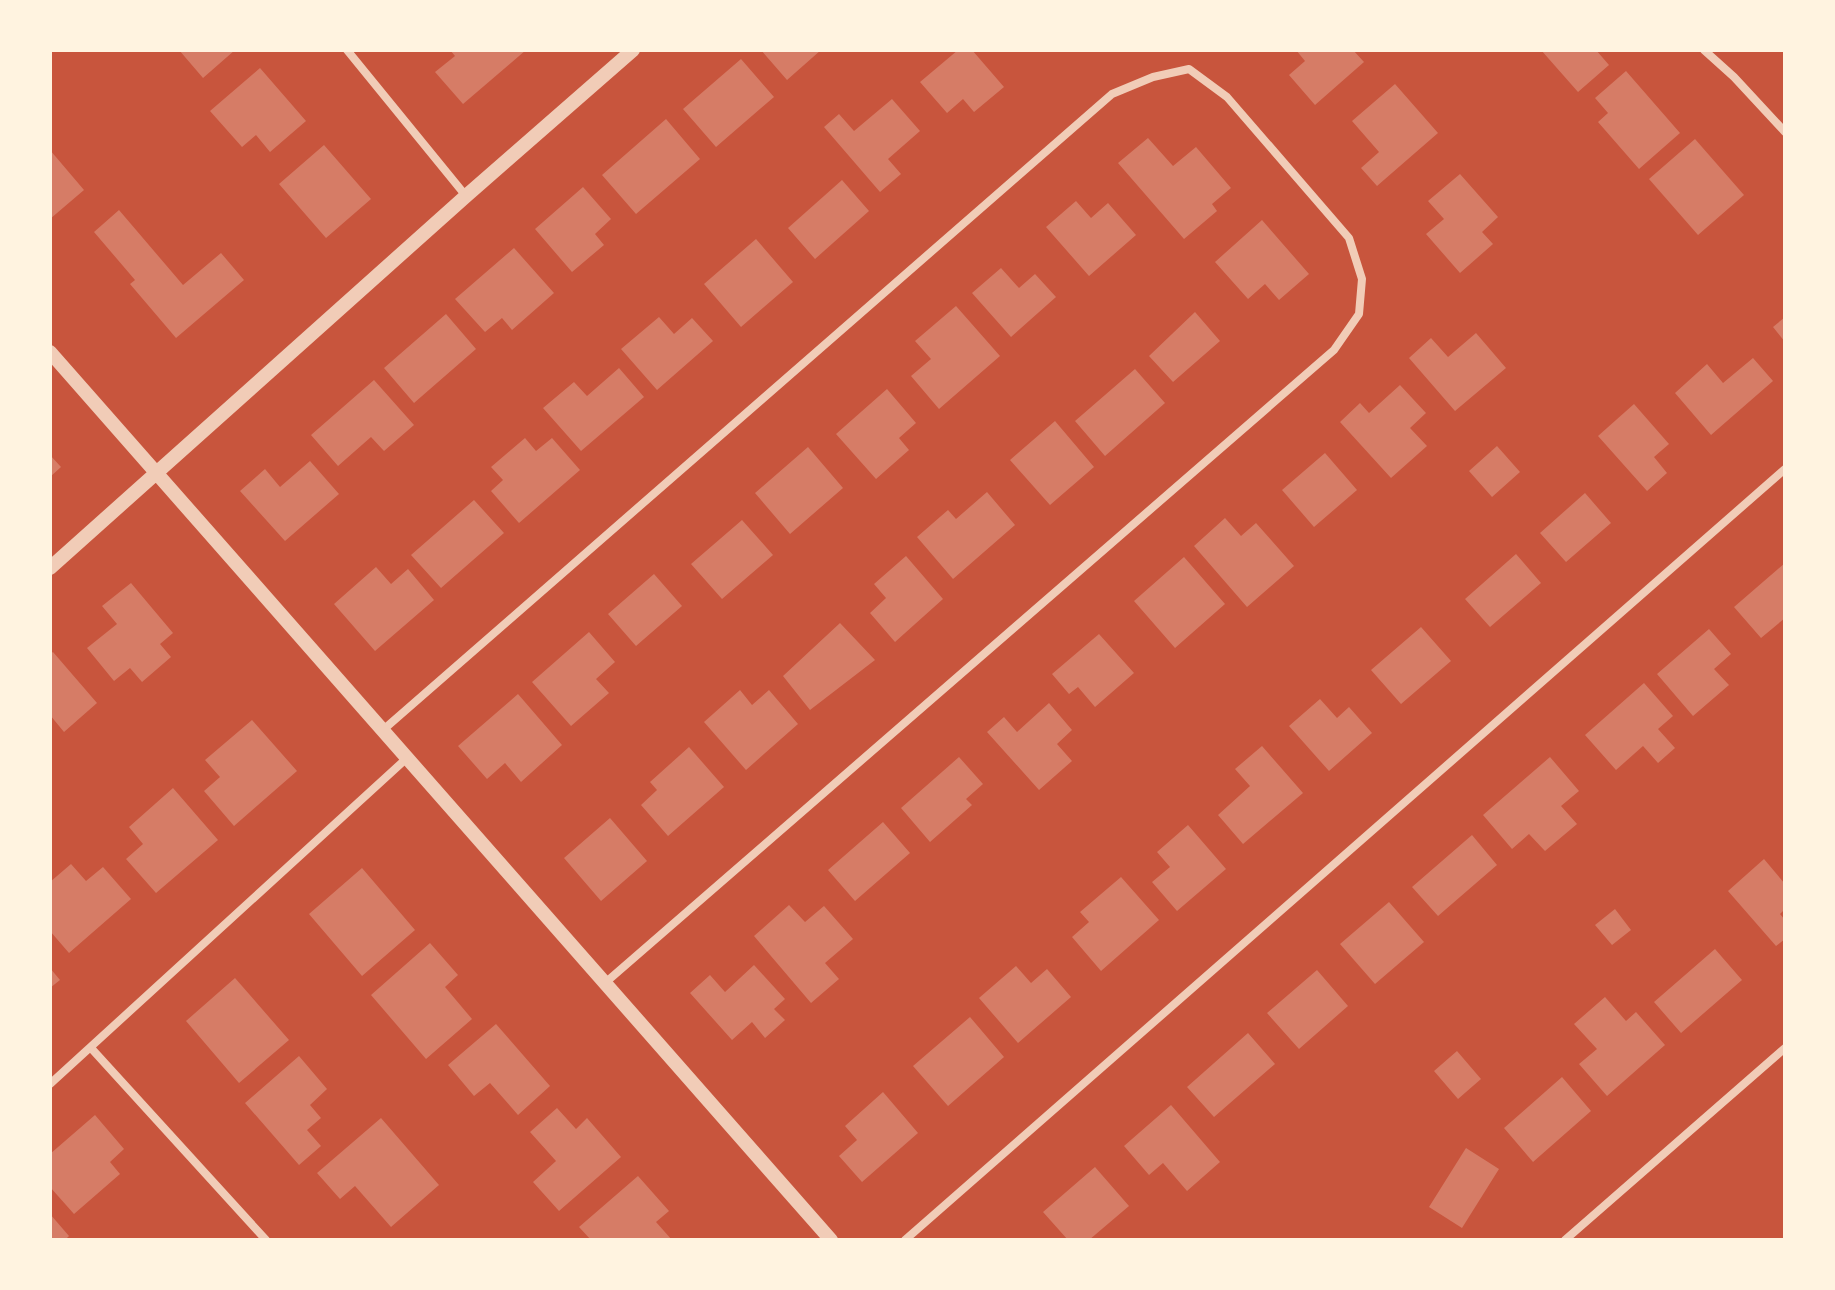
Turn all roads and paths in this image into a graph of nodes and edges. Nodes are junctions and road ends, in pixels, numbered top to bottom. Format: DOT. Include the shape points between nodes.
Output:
graph roads {
  1 [pos="347,50"];
  2 [pos="633,50"];
  3 [pos="1704,50"];
  4 [pos="1785,132"];
  5 [pos="466,196"];
  6 [pos="50,352"];
  7 [pos="1785,469"];
  8 [pos="157,473"];
  9 [pos="50,568"];
  10 [pos="383,730"];
  11 [pos="407,758"];
  12 [pos="605,983"];
  13 [pos="91,1048"];
  14 [pos="1785,1048"];
  15 [pos="50,1084"];
  16 [pos="266,1240"];
  17 [pos="831,1240"];
  18 [pos="905,1240"];
  19 [pos="1565,1240"];
  1 -- 5 [label="street"];
  2 -- 5 [label="street"];
  3 -- 4 [label="street"];
  5 -- 8 [label="street"];
  6 -- 8 [label="street"];
  7 -- 18 [label="street"];
  8 -- 9 [label="street"];
  8 -- 10 [label="street"];
  10 -- 11 [label="street"];
  10 -- 12 [label="street" via="1112,94 1189,69 1227,97 1349,238 1362,279 1359,314 1334,350"];
  11 -- 12 [label="street"];
  11 -- 13 [label="street"];
  12 -- 17 [label="street"];
  13 -- 15 [label="street"];
  13 -- 16 [label="street"];
  14 -- 19 [label="street"];
}
